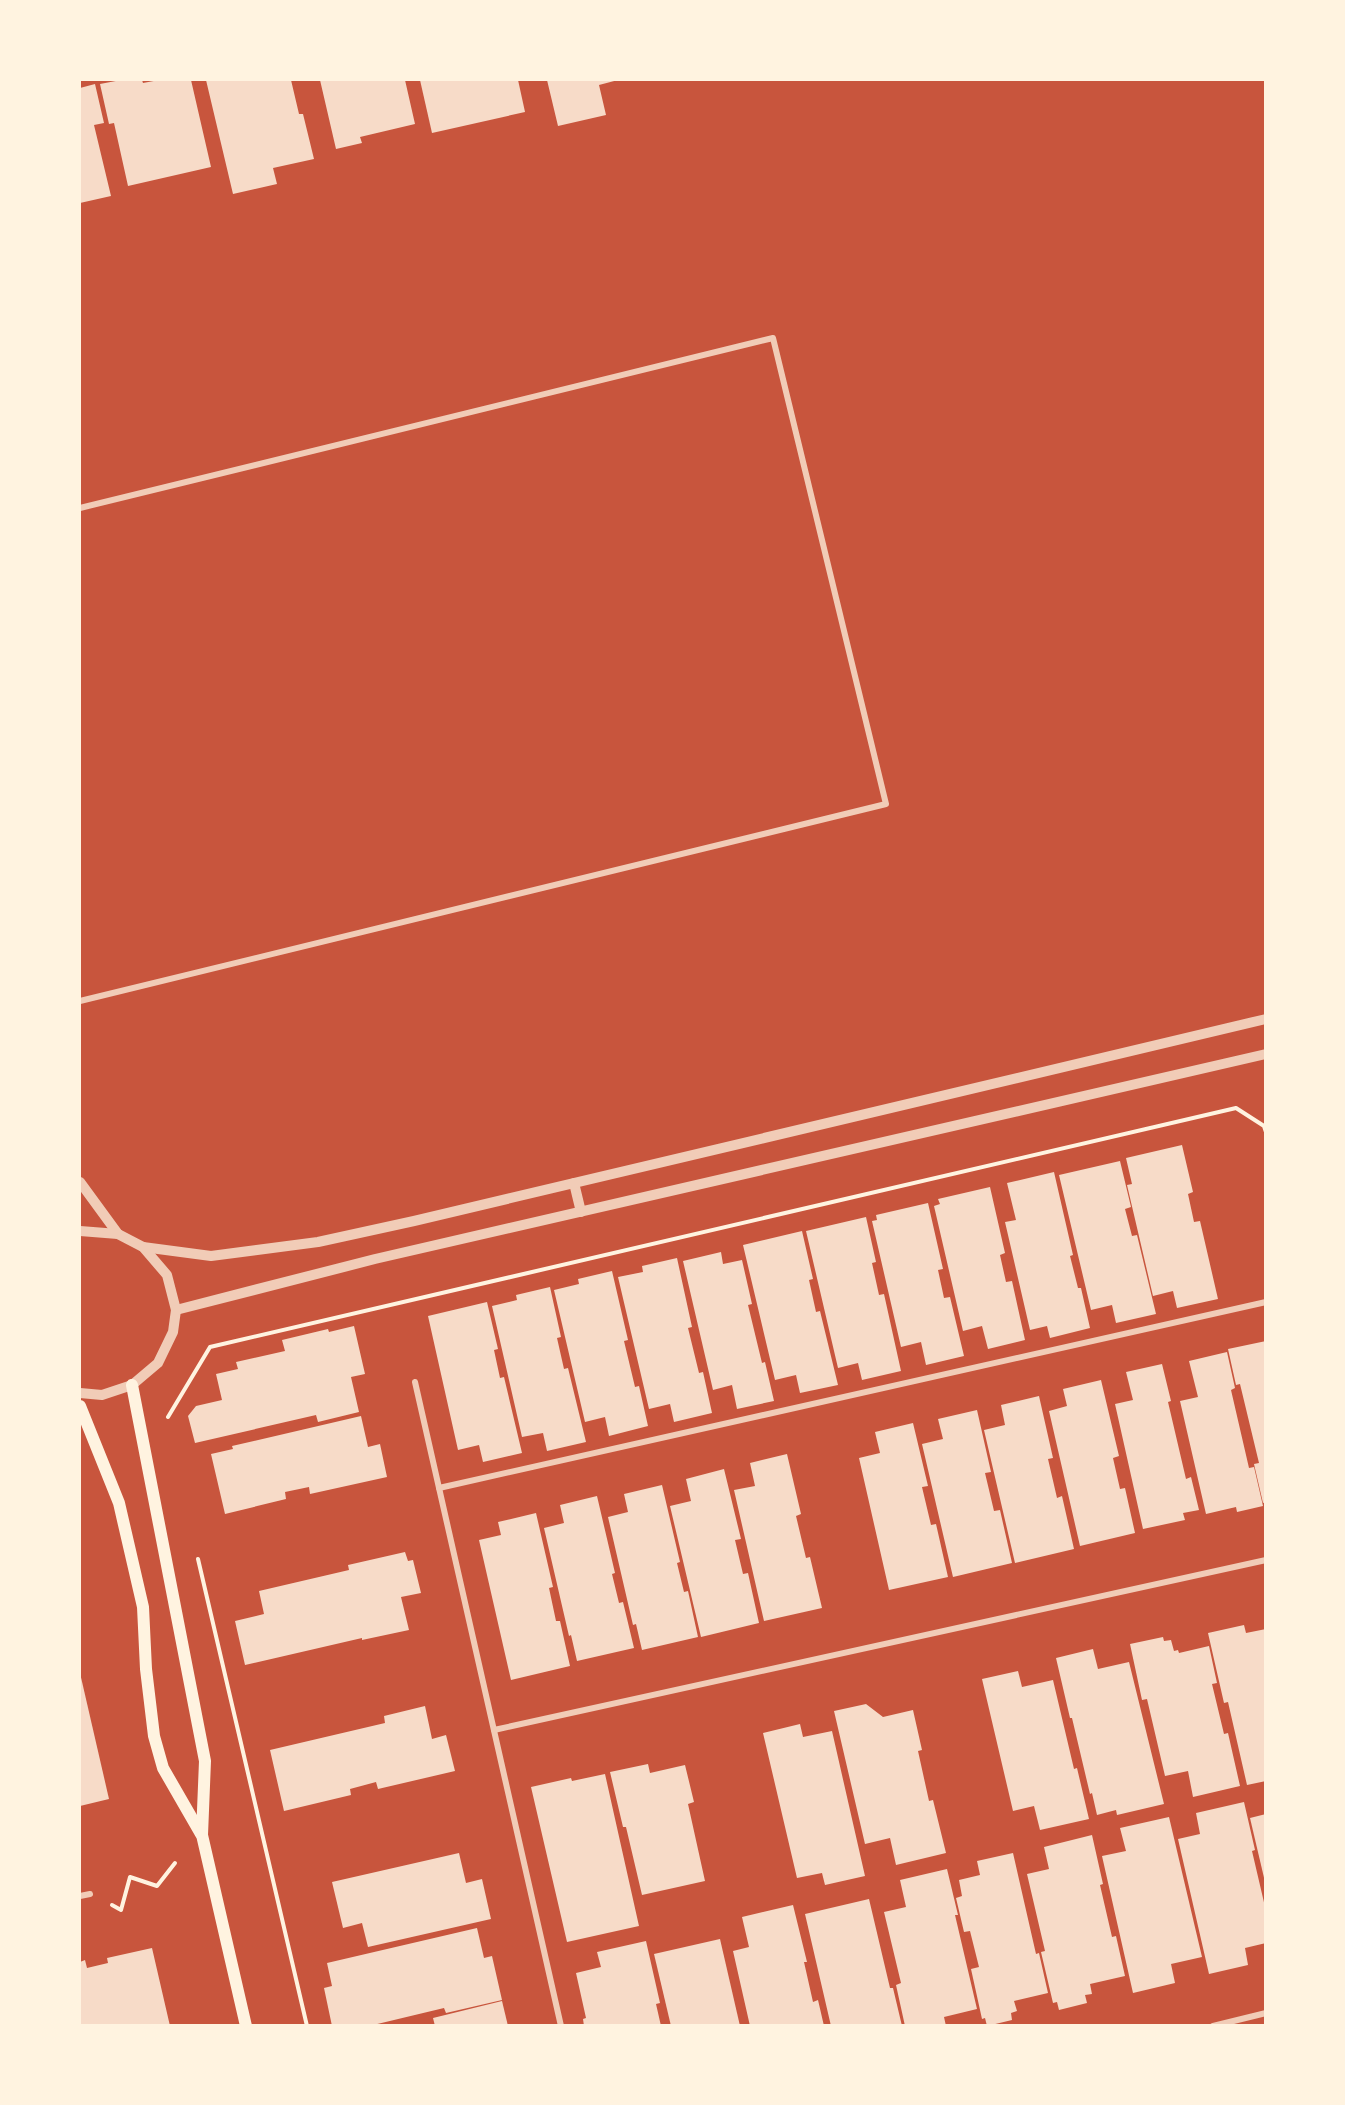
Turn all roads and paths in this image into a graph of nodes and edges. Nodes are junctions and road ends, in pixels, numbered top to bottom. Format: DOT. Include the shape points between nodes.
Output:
graph roads {
  1 [pos="80,508"];
  2 [pos="80,1001"];
  3 [pos="1266,1020"];
  4 [pos="1266,1054"];
  5 [pos="1266,1132"];
  6 [pos="80,1182"];
  7 [pos="574,1183"];
  8 [pos="581,1212"];
  9 [pos="80,1231"];
  10 [pos="118,1234"];
  11 [pos="143,1247"];
  12 [pos="1266,1302"];
  13 [pos="176,1310"];
  14 [pos="415,1382"];
  15 [pos="132,1385"];
  16 [pos="80,1393"];
  17 [pos="80,1406"];
  18 [pos="166,1421"];
  19 [pos="439,1488"];
  20 [pos="196,1549"];
  21 [pos="1266,1560"];
  22 [pos="494,1730"];
  23 [pos="202,1835"];
  24 [pos="175,1863"];
  25 [pos="90,1894"];
  26 [pos="80,1896"];
  27 [pos="1266,2013"];
  28 [pos="246,2025"];
  29 [pos="307,2025"];
  30 [pos="561,2025"];
  31 [pos="1213,2025"];
  1 -- 2 [label="street" via="773,338 886,804"];
  3 -- 7 [label="street"];
  4 -- 8 [label="street"];
  5 -- 18 [label="path" via="1264,1126 1236,1108 210,1347"];
  6 -- 10 [label="street"];
  7 -- 8 [label="street"];
  7 -- 11 [label="street" via="328,1240 260,1251 211,1256"];
  8 -- 13 [label="street"];
  9 -- 10 [label="street"];
  10 -- 11 [label="street"];
  11 -- 13 [label="street" via="167,1275"];
  12 -- 19 [label="street"];
  13 -- 15 [label="street" via="173,1332 159,1363"];
  14 -- 19 [label="street"];
  15 -- 16 [label="street" via="102,1395"];
  15 -- 23 [label="main road" via="205,1761"];
  17 -- 23 [label="main road" via="119,1503 143,1607 154,1736 163,1767"];
  19 -- 22 [label="street"];
  20 -- 29 [label="path"];
  21 -- 22 [label="street"];
  22 -- 30 [label="street"];
  23 -- 28 [label="main road"];
  24 -- 25 [label="path" via="157,1886 130,1877 121,1910"];
  25 -- 26 [label="street"];
  27 -- 31 [label="street"];
}
